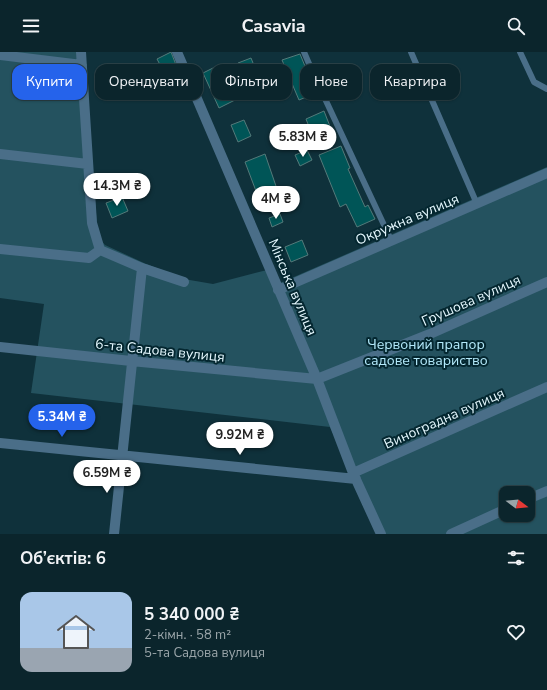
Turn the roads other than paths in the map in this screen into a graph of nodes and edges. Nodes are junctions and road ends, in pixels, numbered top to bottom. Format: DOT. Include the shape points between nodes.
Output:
graph roads {
  1 [pos="81,52"];
  2 [pos="177,52"];
  3 [pos="304,52"];
  4 [pos="412,52"];
  5 [pos="520,52"];
  6 [pos="0,55"];
  7 [pos="74,64"];
  8 [pos="82,64"];
  9 [pos="547,89"];
  10 [pos="84,100"];
  11 [pos="0,154"];
  12 [pos="88,164"];
  13 [pos="547,173"];
  14 [pos="477,204"];
  15 [pos="390,240"];
  16 [pos="0,249"];
  17 [pos="100,250"];
  18 [pos="142,268"];
  19 [pos="184,282"];
  20 [pos="547,282"];
  21 [pos="278,290"];
  22 [pos="0,347"];
  23 [pos="131,361"];
  24 [pos="317,379"];
  25 [pos="547,387"];
  26 [pos="0,443"];
  27 [pos="122,455"];
  28 [pos="355,476"];
  29 [pos="547,491"];
  30 [pos="535,496"];
  31 [pos="499,512"];
  32 [pos="114,534"];
  33 [pos="381,534"];
  34 [pos="451,534"];
  1 -- 8 [label="street"];
  2 -- 21 [label="street, Мінська вулиця"];
  3 -- 15 [label="lane"];
  4 -- 14 [label="lane"];
  5 -- 9 [label="lane" via="534,82"];
  6 -- 7 [label="street"];
  10 -- 12 [label="street"];
  11 -- 12 [label="street"];
  12 -- 17 [label="street" via="92,223"];
  13 -- 14 [label="street, Окружна вулиця"];
  14 -- 15 [label="street, Окружна вулиця"];
  15 -- 21 [label="street, Окружна вулиця"];
  16 -- 17 [label="street" via="90,258"];
  17 -- 18 [label="street"];
  18 -- 19 [label="street"];
  18 -- 23 [label="street"];
  20 -- 24 [label="street, Грушова вулиця" via="430,334"];
  21 -- 24 [label="street, Мінська вулиця"];
  22 -- 23 [label="street, 6-та Садова вулиця"];
  23 -- 24 [label="street, 6-та Садова вулиця"];
  23 -- 27 [label="street"];
  24 -- 28 [label="street, Мінська вулиця"];
  25 -- 28 [label="street, Виноградна вулиця"];
  26 -- 27 [label="street"];
  27 -- 28 [label="street"];
  27 -- 32 [label="street"];
  28 -- 33 [label="street, Мінська вулиця"];
  29 -- 30 [label="street"];
  31 -- 34 [label="street"];
}
